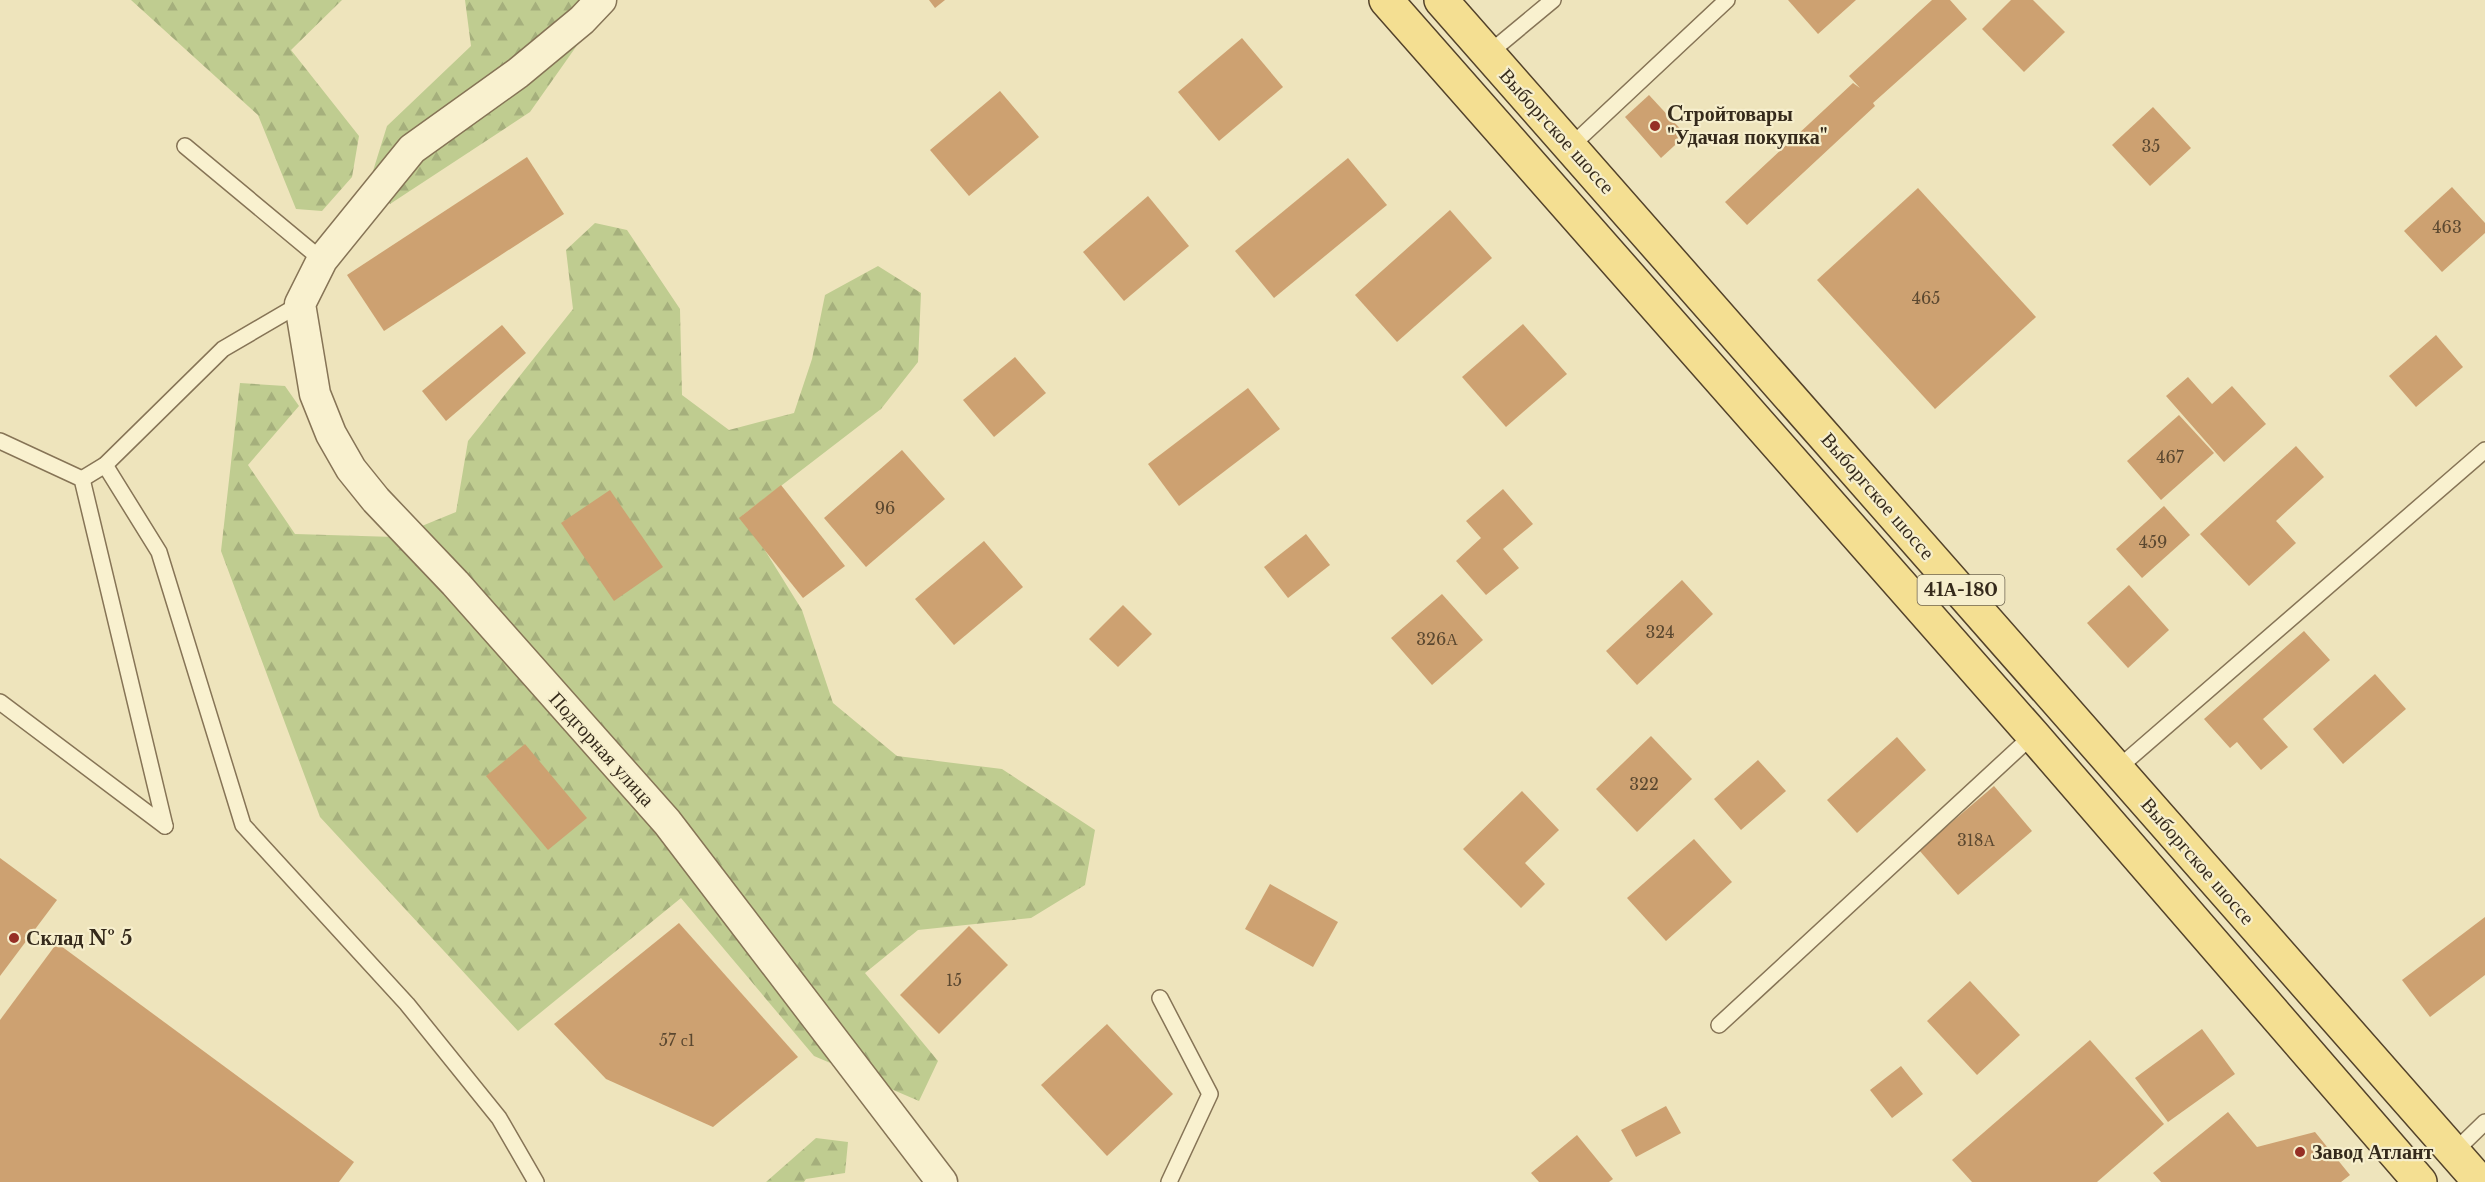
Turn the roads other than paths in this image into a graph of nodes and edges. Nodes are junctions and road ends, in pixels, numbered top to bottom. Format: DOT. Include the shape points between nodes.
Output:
graph roads {
  1 [pos="601,0"];
  2 [pos="1386,0"];
  3 [pos="1440,0"];
  4 [pos="1553,0"];
  5 [pos="1727,0"];
  6 [pos="1488,54"];
  7 [pos="185,146"];
  8 [pos="1571,146"];
  9 [pos="322,260"];
  10 [pos="300,304"];
  11 [pos="0,441"];
  12 [pos="2485,450"];
  13 [pos="105,465"];
  14 [pos="82,479"];
  15 [pos="0,702"];
  16 [pos="2033,735"];
  17 [pos="2117,769"];
  18 [pos="1160,998"];
  19 [pos="1719,1025"];
  20 [pos="2485,1122"];
  21 [pos="2453,1153"];
  22 [pos="536,1182"];
  23 [pos="942,1182"];
  24 [pos="1169,1182"];
  25 [pos="2420,1182"];
  26 [pos="2480,1182"];
  1 -- 9 [label="street" via="518,73 412,149"];
  2 -- 16 [label="main road, Выборгское шоссе / 41А-180"];
  3 -- 6 [label="main road, Выборгское шоссе / 41А-180"];
  4 -- 6 [label="lane"];
  5 -- 8 [label="lane"];
  6 -- 8 [label="main road, Выборгское шоссе / 41А-180"];
  7 -- 9 [label="lane"];
  8 -- 17 [label="main road, Выборгское шоссе / 41А-180"];
  9 -- 10 [label="street"];
  10 -- 13 [label="lane" via="223,349"];
  10 -- 23 [label="street, Подгорная улица" via="315,394 351,469 667,822"];
  11 -- 14 [label="lane"];
  12 -- 17 [label="lane"];
  13 -- 14 [label="lane"];
  13 -- 22 [label="lane" via="159,552 243,825 407,1004 499,1118"];
  14 -- 15 [label="lane" via="165,826"];
  16 -- 19 [label="lane"];
  16 -- 25 [label="main road, Выборгское шоссе / 41А-180"];
  17 -- 21 [label="main road, Выборгское шоссе / 41А-180"];
  18 -- 24 [label="lane" via="1210,1094"];
  20 -- 21 [label="lane"];
  21 -- 26 [label="main road, Выборгское шоссе / 41А-180"];
}
